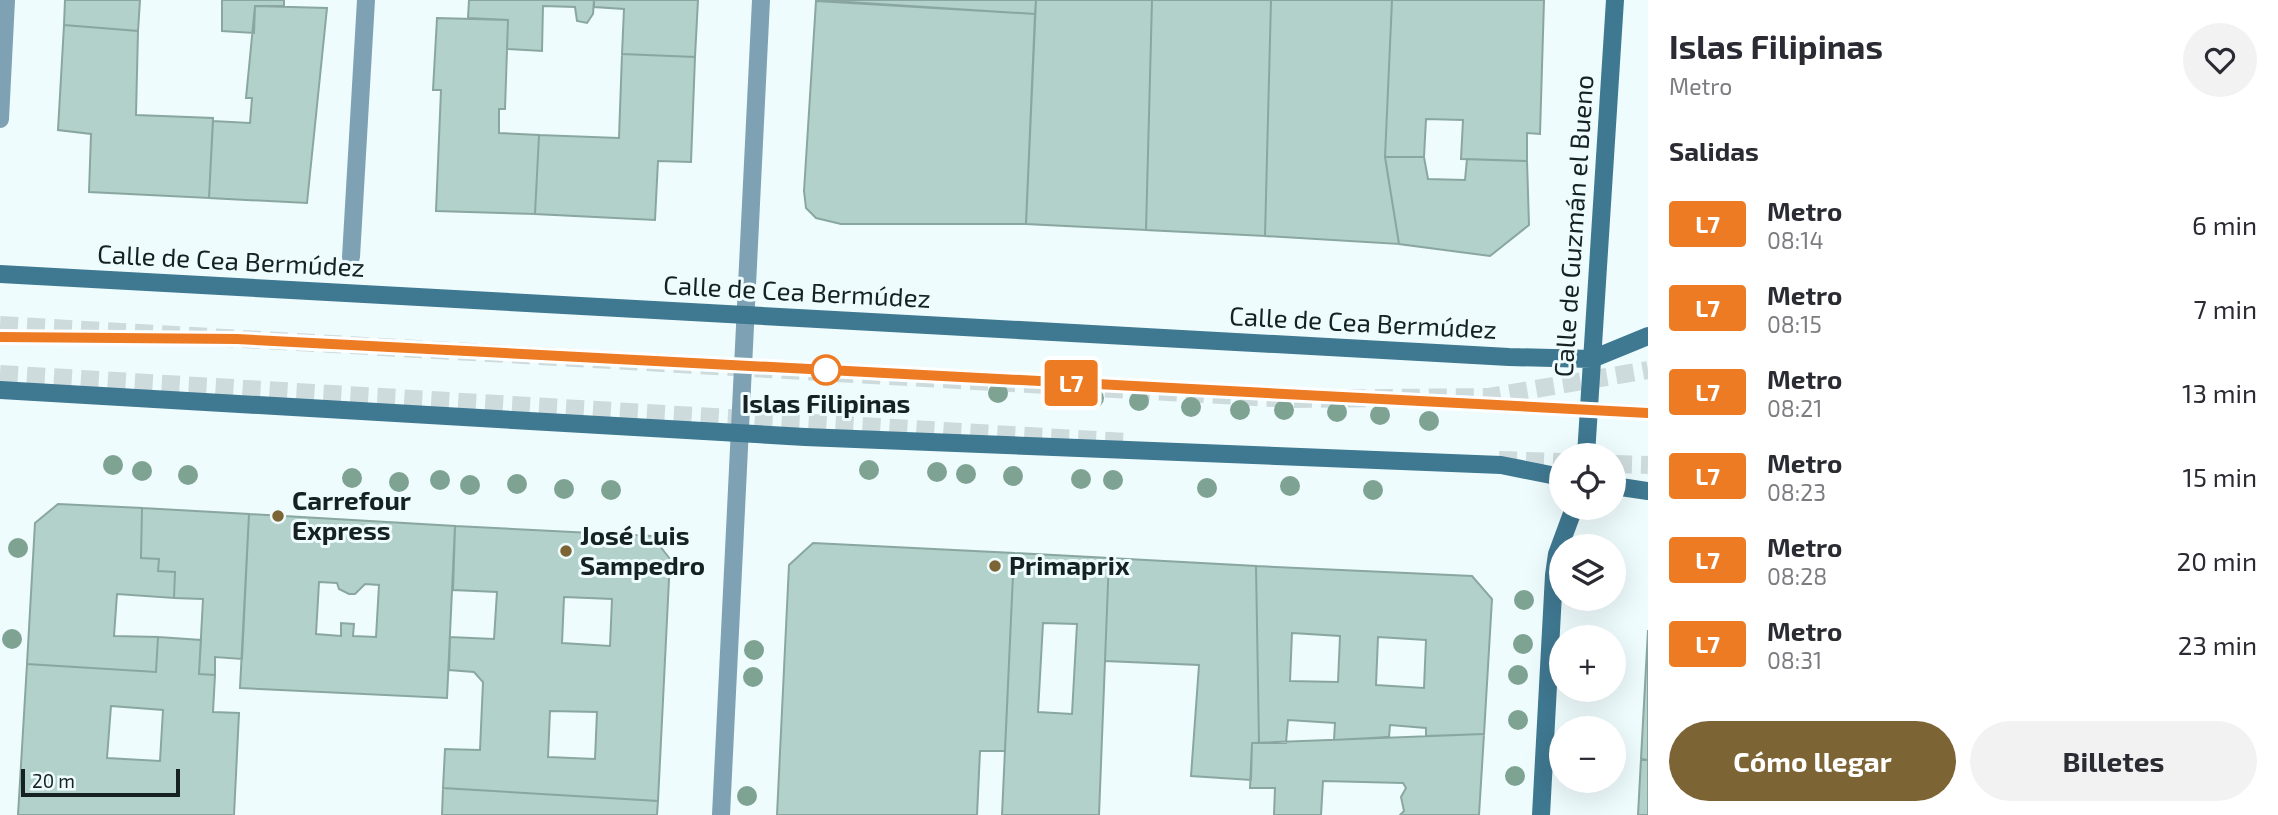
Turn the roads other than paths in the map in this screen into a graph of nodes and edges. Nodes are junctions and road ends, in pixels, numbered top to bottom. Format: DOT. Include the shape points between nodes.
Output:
graph roads {
  1 [pos="6,0"];
  2 [pos="366,0"];
  3 [pos="761,0"];
  4 [pos="1615,0"];
  5 [pos="0,119"];
  6 [pos="351,257"];
  7 [pos="0,274"];
  8 [pos="746,314"];
  9 [pos="1648,336"];
  10 [pos="1592,359"];
  11 [pos="0,390"];
  12 [pos="739,434"];
  13 [pos="1587,443"];
  14 [pos="1549,475"];
  15 [pos="1626,488"];
  16 [pos="1648,491"];
  17 [pos="1570,520"];
  18 [pos="721,815"];
  19 [pos="1541,815"];
  1 -- 5 [label="street"];
  2 -- 6 [label="street"];
  3 -- 8 [label="street"];
  4 -- 10 [label="street, Calle de Guzmán el Bueno"];
  7 -- 8 [label="street, Calle de Cea Bermúdez"];
  8 -- 10 [label="street, Calle de Cea Bermúdez"];
  8 -- 12 [label="street"];
  9 -- 10 [label="street"];
  10 -- 13 [label="street, Calle de Guzmán el Bueno"];
  11 -- 12 [label="street"];
  12 -- 14 [label="street" via="1501,465"];
  12 -- 18 [label="street"];
  15 -- 16 [label="street"];
  17 -- 19 [label="street" via="1554,575"];
}
